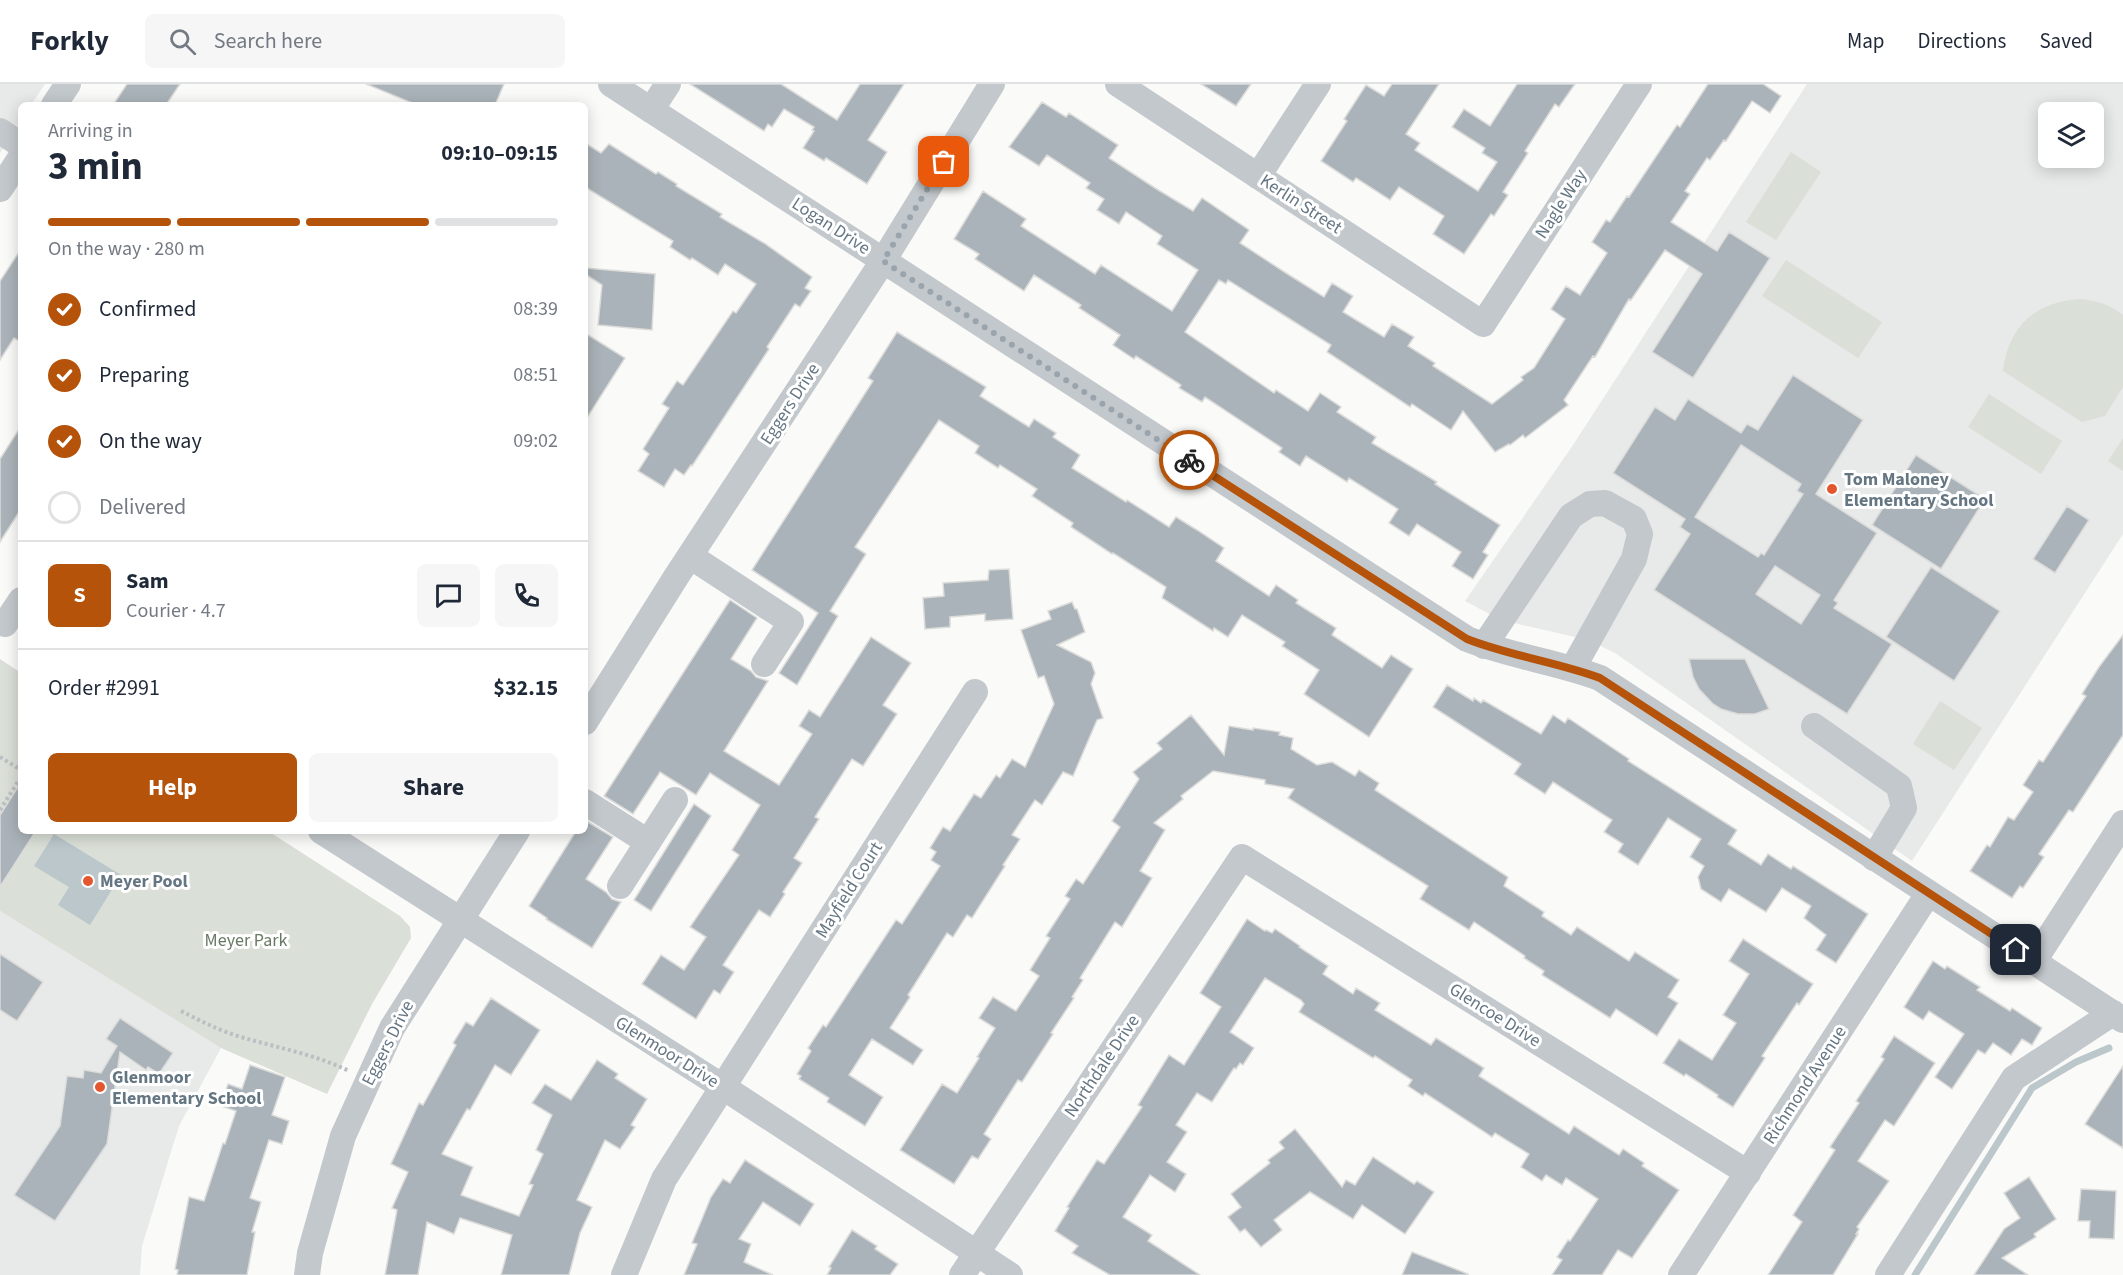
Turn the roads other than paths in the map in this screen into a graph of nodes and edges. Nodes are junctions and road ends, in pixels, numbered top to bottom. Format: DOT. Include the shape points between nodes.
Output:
graph roads {
  1 [pos="68,84"];
  2 [pos="611,84"];
  3 [pos="668,84"];
  4 [pos="992,84"];
  5 [pos="1118,84"];
  6 [pos="1318,84"];
  7 [pos="1639,84"];
  8 [pos="56,102"];
  9 [pos="651,110"];
  10 [pos="0,131"];
  11 [pos="18,143"];
  12 [pos="18,162"];
  13 [pos="1258,176"];
  14 [pos="0,189"];
  15 [pos="883,261"];
  16 [pos="1483,324"];
  17 [pos="690,556"];
  18 [pos="18,607"];
  19 [pos="9,627"];
  20 [pos="1484,646"];
  21 [pos="764,664"];
  22 [pos="1573,668"];
  23 [pos="975,692"];
  24 [pos="588,717"];
  25 [pos="1814,726"];
  26 [pos="675,800"];
  27 [pos="588,804"];
  28 [pos="2123,823"];
  29 [pos="326,834"];
  30 [pos="515,834"];
  31 [pos="648,842"];
  32 [pos="1242,857"];
  33 [pos="1874,858"];
  34 [pos="620,886"];
  35 [pos="1928,894"];
  36 [pos="460,921"];
  37 [pos="2034,961"];
  38 [pos="2118,1016"];
  39 [pos="723,1088"];
  40 [pos="1748,1173"];
  41 [pos="975,1253"];
  42 [pos="307,1275"];
  43 [pos="624,1275"];
  44 [pos="962,1275"];
  45 [pos="1010,1275"];
  46 [pos="1681,1275"];
  47 [pos="1888,1275"];
  1 -- 8 [label="street"];
  2 -- 9 [label="street, Logan Drive"];
  3 -- 9 [label="street"];
  4 -- 15 [label="street, Eggers Drive"];
  5 -- 13 [label="street, Kerlin Street"];
  6 -- 13 [label="street"];
  7 -- 16 [label="street, Nagle Way"];
  9 -- 15 [label="street, Logan Drive"];
  10 -- 11 [label="street"];
  12 -- 14 [label="street"];
  13 -- 16 [label="street, Kerlin Street"];
  15 -- 17 [label="street, Eggers Drive"];
  15 -- 20 [label="street, Logan Drive" via="1422,611"];
  17 -- 21 [label="street" via="791,622"];
  17 -- 24 [label="street, Eggers Drive"];
  18 -- 19 [label="street"];
  20 -- 22 [label="street, Logan Drive"];
  20 -- 22 [label="street" via="1570,516 1590,504 1605,503 1634,519 1640,534 1634,560"];
  22 -- 33 [label="street, Logan Drive" via="1600,678"];
  23 -- 39 [label="street, Mayfield Court"];
  25 -- 33 [label="street" via="1899,786 1904,808"];
  26 -- 31 [label="street"];
  27 -- 31 [label="street"];
  28 -- 37 [label="street"];
  29 -- 36 [label="street, Glenmoor Drive"];
  30 -- 36 [label="street, Eggers Drive"];
  31 -- 34 [label="street"];
  32 -- 40 [label="street, Glencoe Drive"];
  32 -- 41 [label="street, Northdale Drive"];
  33 -- 35 [label="street, Logan Drive"];
  35 -- 37 [label="street, Logan Drive"];
  35 -- 40 [label="street, Richmond Avenue"];
  36 -- 39 [label="street, Glenmoor Drive"];
  36 -- 42 [label="street, Eggers Drive" via="392,1028 343,1136"];
  37 -- 38 [label="street, Logan Drive"];
  38 -- 47 [label="street" via="2014,1078"];
  39 -- 41 [label="street, Glenmoor Drive"];
  39 -- 43 [label="street, Mayfield Court" via="664,1179"];
  40 -- 46 [label="street, Richmond Avenue"];
  41 -- 44 [label="street, Northdale Drive"];
  41 -- 45 [label="street, Glenmoor Drive"];
}
